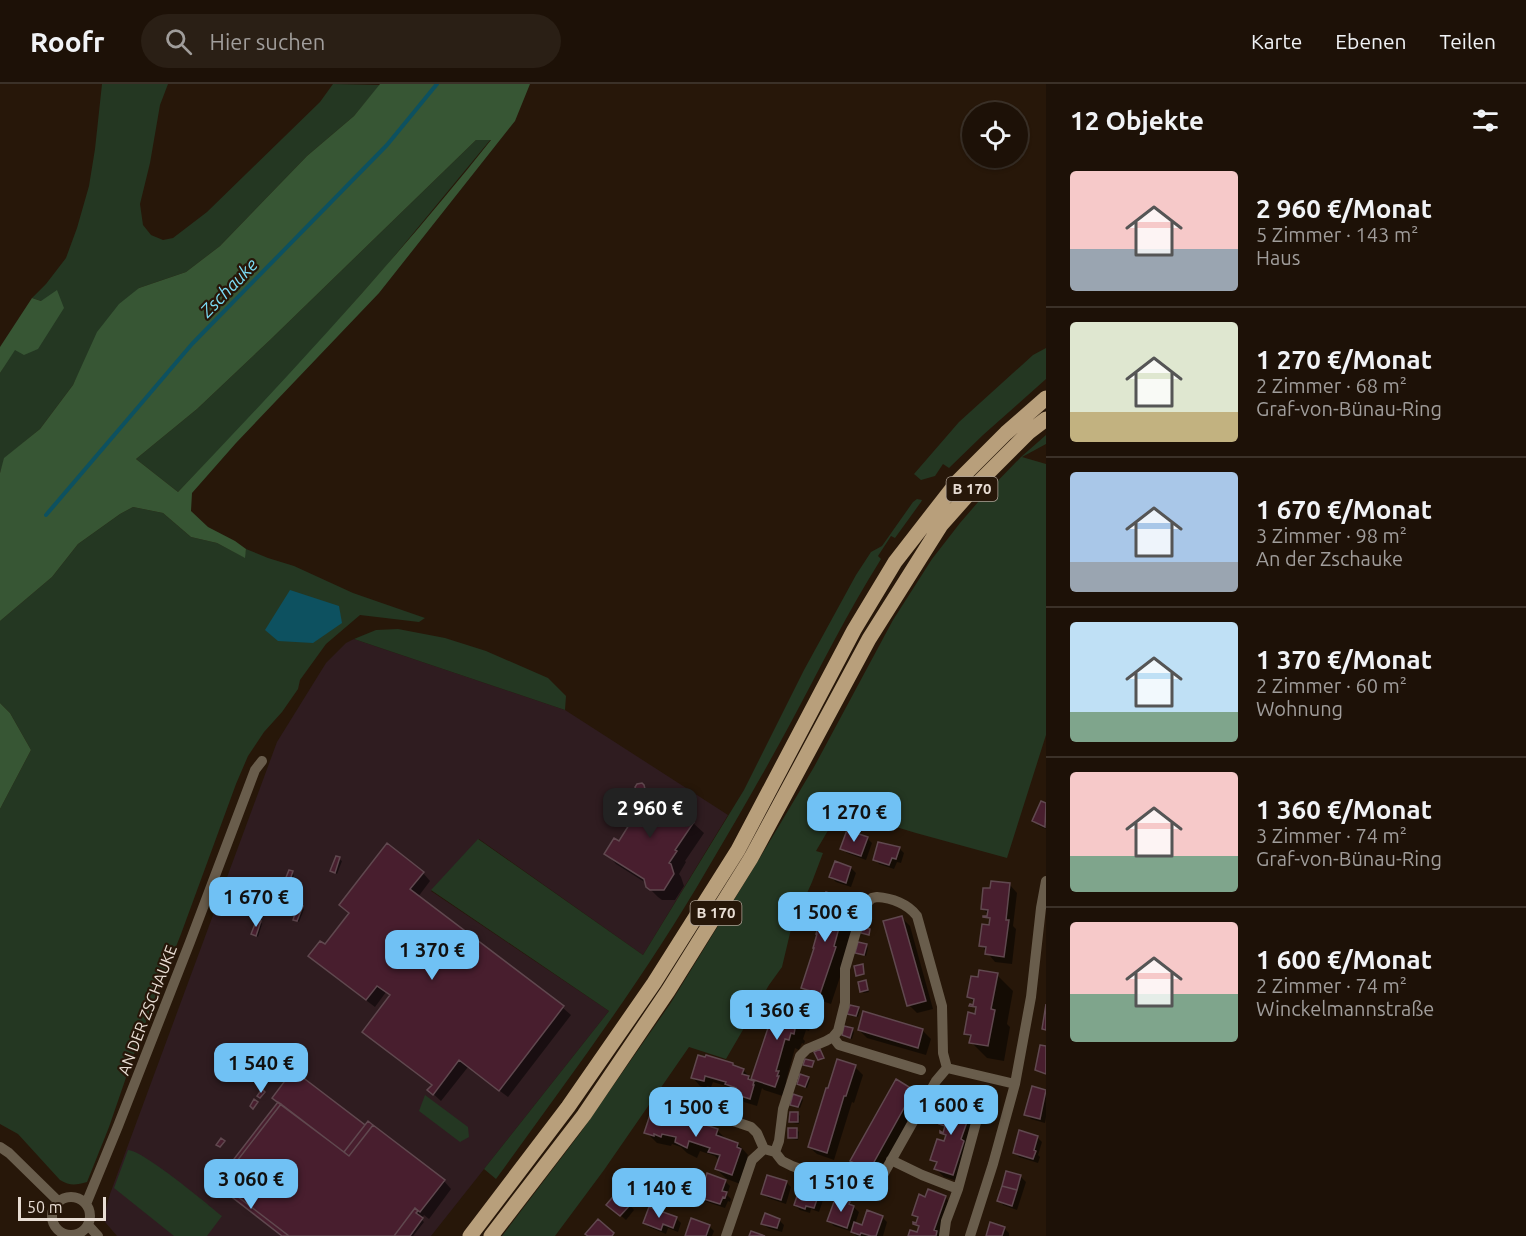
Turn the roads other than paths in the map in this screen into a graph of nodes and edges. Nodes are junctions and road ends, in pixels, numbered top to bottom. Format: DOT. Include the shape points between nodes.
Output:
graph roads {
  1 [pos="1046,398"];
  2 [pos="1046,419"];
  3 [pos="262,761"];
  4 [pos="1046,881"];
  5 [pos="833,1037"];
  6 [pos="947,1068"];
  7 [pos="921,1070"];
  8 [pos="1015,1084"];
  9 [pos="663,1098"];
  10 [pos="980,1108"];
  11 [pos="0,1147"];
  12 [pos="764,1149"];
  13 [pos="775,1152"];
  14 [pos="891,1160"];
  15 [pos="958,1189"];
  16 [pos="59,1202"];
  17 [pos="86,1204"];
  18 [pos="88,1226"];
  19 [pos="98,1236"];
  20 [pos="470,1236"];
  21 [pos="490,1236"];
  22 [pos="726,1236"];
  23 [pos="944,1236"];
  24 [pos="970,1236"];
  1 -- 20 [label="main road, B 170" via="958,481 895,562 854,630 738,850 654,983"];
  2 -- 21 [label="main road, B 170" via="981,480 941,525 869,639 751,858 668,991 584,1114"];
  3 -- 17 [label="street, AN DER ZSCHAUKE" via="255,770"];
  4 -- 8 [label="street"];
  5 -- 6 [label="street" via="845,1003 845,969 860,918 872,898 882,897 912,909 916,916 942,1006"];
  5 -- 7 [label="street" via="839,1045"];
  5 -- 13 [label="street" via="800,1056 783,1109"];
  6 -- 8 [label="street"];
  6 -- 14 [label="street"];
  8 -- 24 [label="street"];
  9 -- 12 [label="street" via="751,1127"];
  10 -- 15 [label="street"];
  11 -- 16 [label="street"];
  12 -- 13 [label="street"];
  12 -- 22 [label="street" via="752,1160"];
  13 -- 14 [label="street" via="792,1166 867,1191 879,1182"];
  14 -- 15 [label="street"];
  15 -- 23 [label="street"];
  16 -- 17 [label="street" via="72,1197"];
  16 -- 18 [label="street" via="52,1213 61,1232 76,1234"];
  17 -- 18 [label="street"];
  18 -- 19 [label="street"];
}
